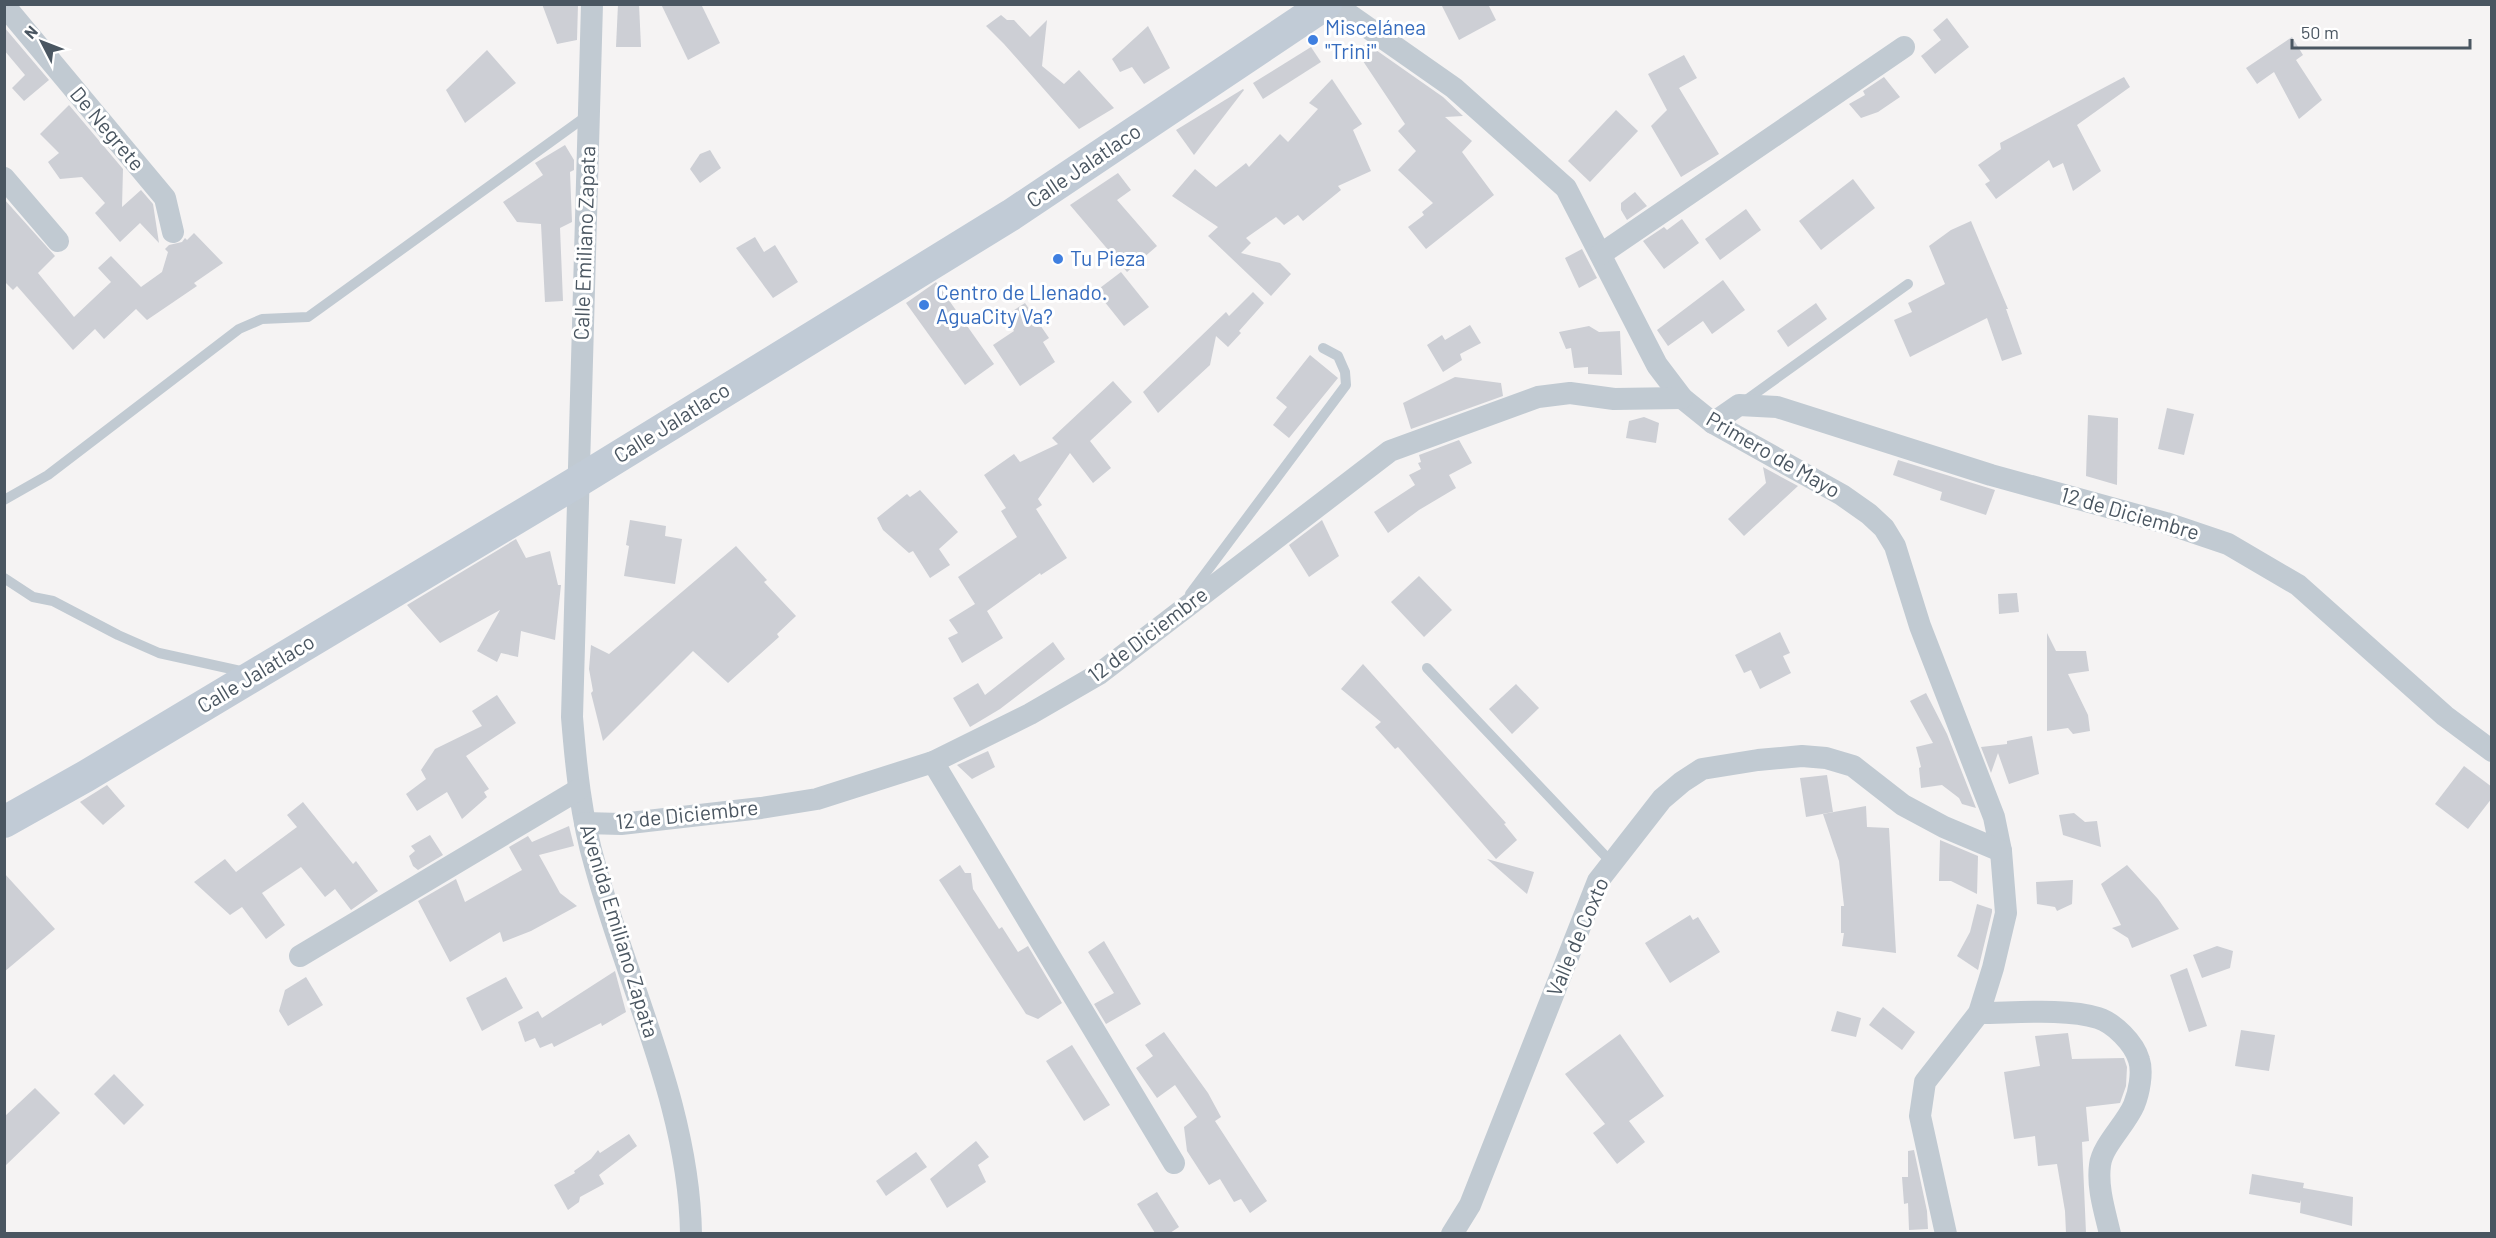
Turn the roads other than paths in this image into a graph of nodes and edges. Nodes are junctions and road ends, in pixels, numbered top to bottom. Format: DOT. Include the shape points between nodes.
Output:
graph roads {
  1 [pos="592,4"];
  2 [pos="1326,4"];
  3 [pos="1334,4"];
  4 [pos="4,5"];
  5 [pos="1904,47"];
  6 [pos="588,114"];
  7 [pos="4,178"];
  8 [pos="173,232"];
  9 [pos="58,241"];
  10 [pos="1601,254"];
  11 [pos="1908,284"];
  12 [pos="1323,348"];
  13 [pos="1682,398"];
  14 [pos="1739,405"];
  15 [pos="1713,423"];
  16 [pos="577,482"];
  17 [pos="4,500"];
  18 [pos="4,578"];
  19 [pos="1171,617"];
  20 [pos="1427,669"];
  21 [pos="255,675"];
  22 [pos="2492,751"];
  23 [pos="933,762"];
  24 [pos="578,790"];
  25 [pos="4,822"];
  26 [pos="585,823"];
  27 [pos="2001,851"];
  28 [pos="1612,863"];
  29 [pos="300,956"];
  30 [pos="1978,1013"];
  31 [pos="1174,1163"];
  32 [pos="691,1233"];
  33 [pos="1452,1233"];
  34 [pos="1946,1233"];
  35 [pos="2110,1233"];
  1 -- 6 [label="street, Calle Emiliano Zapata"];
  2 -- 16 [label="main road, Calle Jalatlaco" via="1011,215"];
  3 -- 10 [label="street, Primero de Mayo" via="1454,88 1566,188"];
  4 -- 8 [label="street, De Negrete" via="165,198"];
  5 -- 10 [label="street"];
  6 -- 16 [label="street, Calle Emiliano Zapata"];
  6 -- 17 [label="lane" via="308,317 262,319 239,329 48,475"];
  7 -- 9 [label="street"];
  10 -- 13 [label="street, Primero de Mayo" via="1657,365"];
  11 -- 14 [label="lane"];
  12 -- 19 [label="lane" via="1338,356 1346,385"];
  13 -- 15 [label="street, Primero de Mayo"];
  13 -- 19 [label="street, 12 de Diciembre" via="1614,399 1570,393 1538,397 1390,450"];
  14 -- 15 [label="street"];
  14 -- 22 [label="street, 12 de Diciembre" via="1777,407 2228,544 2298,585 2418,693"];
  15 -- 27 [label="street, Primero de Mayo" via="1842,495 1884,528 1895,546 1920,626 1994,817"];
  16 -- 21 [label="main road, Calle Jalatlaco"];
  16 -- 24 [label="street, Avenida Emiliano Zapata" via="572,717"];
  18 -- 21 [label="lane" via="33,597 52,601 159,653"];
  19 -- 23 [label="street, 12 de Diciembre" via="1099,674"];
  20 -- 28 [label="lane"];
  21 -- 25 [label="main road, Calle Jalatlaco"];
  23 -- 26 [label="street, 12 de Diciembre" via="816,799 621,824"];
  23 -- 31 [label="street"];
  24 -- 26 [label="street, Avenida Emiliano Zapata"];
  24 -- 29 [label="street"];
  26 -- 32 [label="street, Avenida Emiliano Zapata" via="594,865 679,1131"];
  27 -- 28 [label="street, Valle de Coxto" via="1904,805 1853,766 1802,756 1702,769 1662,799"];
  27 -- 30 [label="street, Primero de Mayo" via="2006,914 1994,968"];
  28 -- 33 [label="street, Valle de Coxto" via="1590,900 1470,1206"];
  30 -- 34 [label="street, Primero de Mayo" via="1925,1082 1920,1116"];
  30 -- 35 [label="street" via="2069,1013 2099,1018 2132,1046 2139,1061 2137,1095 2100,1164"];
}
